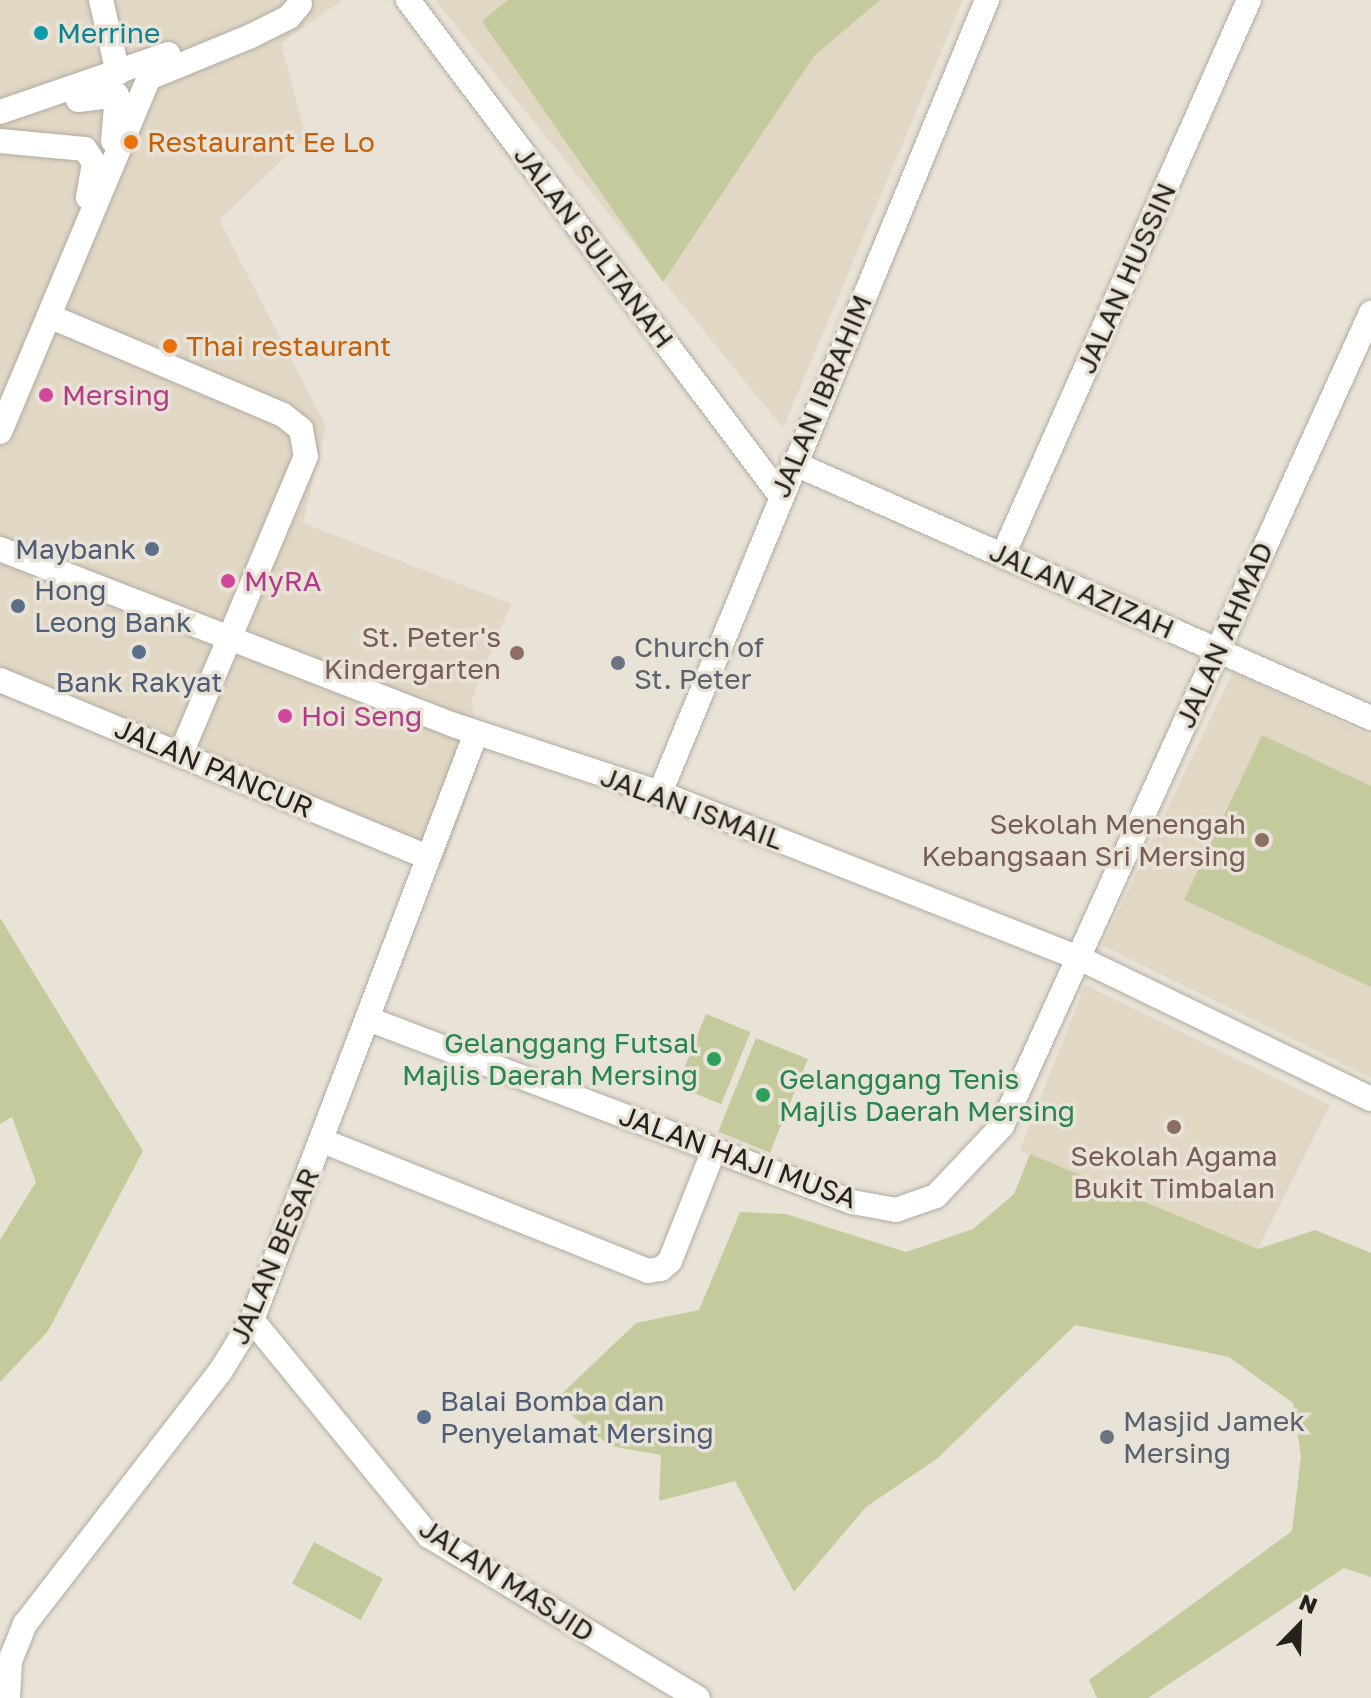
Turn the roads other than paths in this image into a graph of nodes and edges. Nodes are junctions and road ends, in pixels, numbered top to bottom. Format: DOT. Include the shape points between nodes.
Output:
graph roads {
  1 [pos="101,0"];
  2 [pos="408,0"];
  3 [pos="987,0"];
  4 [pos="1249,0"];
  5 [pos="302,2"];
  6 [pos="118,73"];
  7 [pos="10,110"];
  8 [pos="0,141"];
  9 [pos="116,158"];
  10 [pos="84,233"];
  11 [pos="49,316"];
  12 [pos="1370,316"];
  13 [pos="0,432"];
  14 [pos="793,463"];
  15 [pos="780,495"];
  16 [pos="0,549"];
  17 [pos="1003,555"];
  18 [pos="229,641"];
  19 [pos="1218,650"];
  20 [pos="0,680"];
  21 [pos="1371,718"];
  22 [pos="476,733"];
  23 [pos="181,754"];
  24 [pos="660,793"];
  25 [pos="427,857"];
  26 [pos="1077,957"];
  27 [pos="368,1019"];
  28 [pos="1371,1099"];
  29 [pos="323,1141"];
  30 [pos="714,1150"];
  31 [pos="252,1320"];
  32 [pos="8,1636"];
  33 [pos="8,1698"];
  34 [pos="698,1698"];
  1 -- 6 [label="street"];
  2 -- 15 [label="street, JALAN SULTANAH"];
  3 -- 14 [label="street, JALAN IBRAHIM"];
  4 -- 17 [label="street, JALAN HUSSIN"];
  5 -- 6 [label="street"];
  5 -- 9 [label="street" via="276,24 149,78"];
  6 -- 7 [label="street"];
  7 -- 9 [label="street" via="117,95"];
  8 -- 10 [label="street" via="72,147 93,155 94,173 80,217"];
  9 -- 10 [label="street"];
  10 -- 11 [label="street"];
  11 -- 13 [label="street"];
  11 -- 18 [label="street" via="283,415 301,429 306,456"];
  12 -- 19 [label="street, JALAN AHMAD"];
  14 -- 15 [label="street, JALAN IBRAHIM"];
  14 -- 17 [label="street, JALAN AZIZAH"];
  15 -- 24 [label="street, JALAN IBRAHIM"];
  16 -- 18 [label="street, JALAN ISMAIL"];
  17 -- 19 [label="street, JALAN AZIZAH"];
  18 -- 22 [label="street, JALAN ISMAIL"];
  18 -- 23 [label="street"];
  19 -- 21 [label="street, JALAN AZIZAH"];
  19 -- 26 [label="street, JALAN AHMAD"];
  20 -- 23 [label="street, JALAN PANCUR"];
  22 -- 24 [label="street, JALAN ISMAIL"];
  22 -- 25 [label="street, JALAN BESAR"];
  23 -- 25 [label="street, JALAN PANCUR"];
  24 -- 26 [label="street, JALAN ISMAIL"];
  25 -- 27 [label="street, JALAN BESAR"];
  26 -- 28 [label="street, JALAN ISMAIL"];
  26 -- 30 [label="street, JALAN HAJI MUSA" via="1002,1126 936,1196 896,1210 852,1202"];
  27 -- 29 [label="street, JALAN BESAR"];
  27 -- 30 [label="street, JALAN HAJI MUSA"];
  29 -- 30 [label="street" via="648,1271 670,1261"];
  29 -- 31 [label="street, JALAN BESAR"];
  31 -- 32 [label="street, JALAN BESAR" via="220,1372"];
  31 -- 34 [label="street, JALAN MASJID" via="429,1536"];
  32 -- 33 [label="street, JALAN BESAR"];
}
